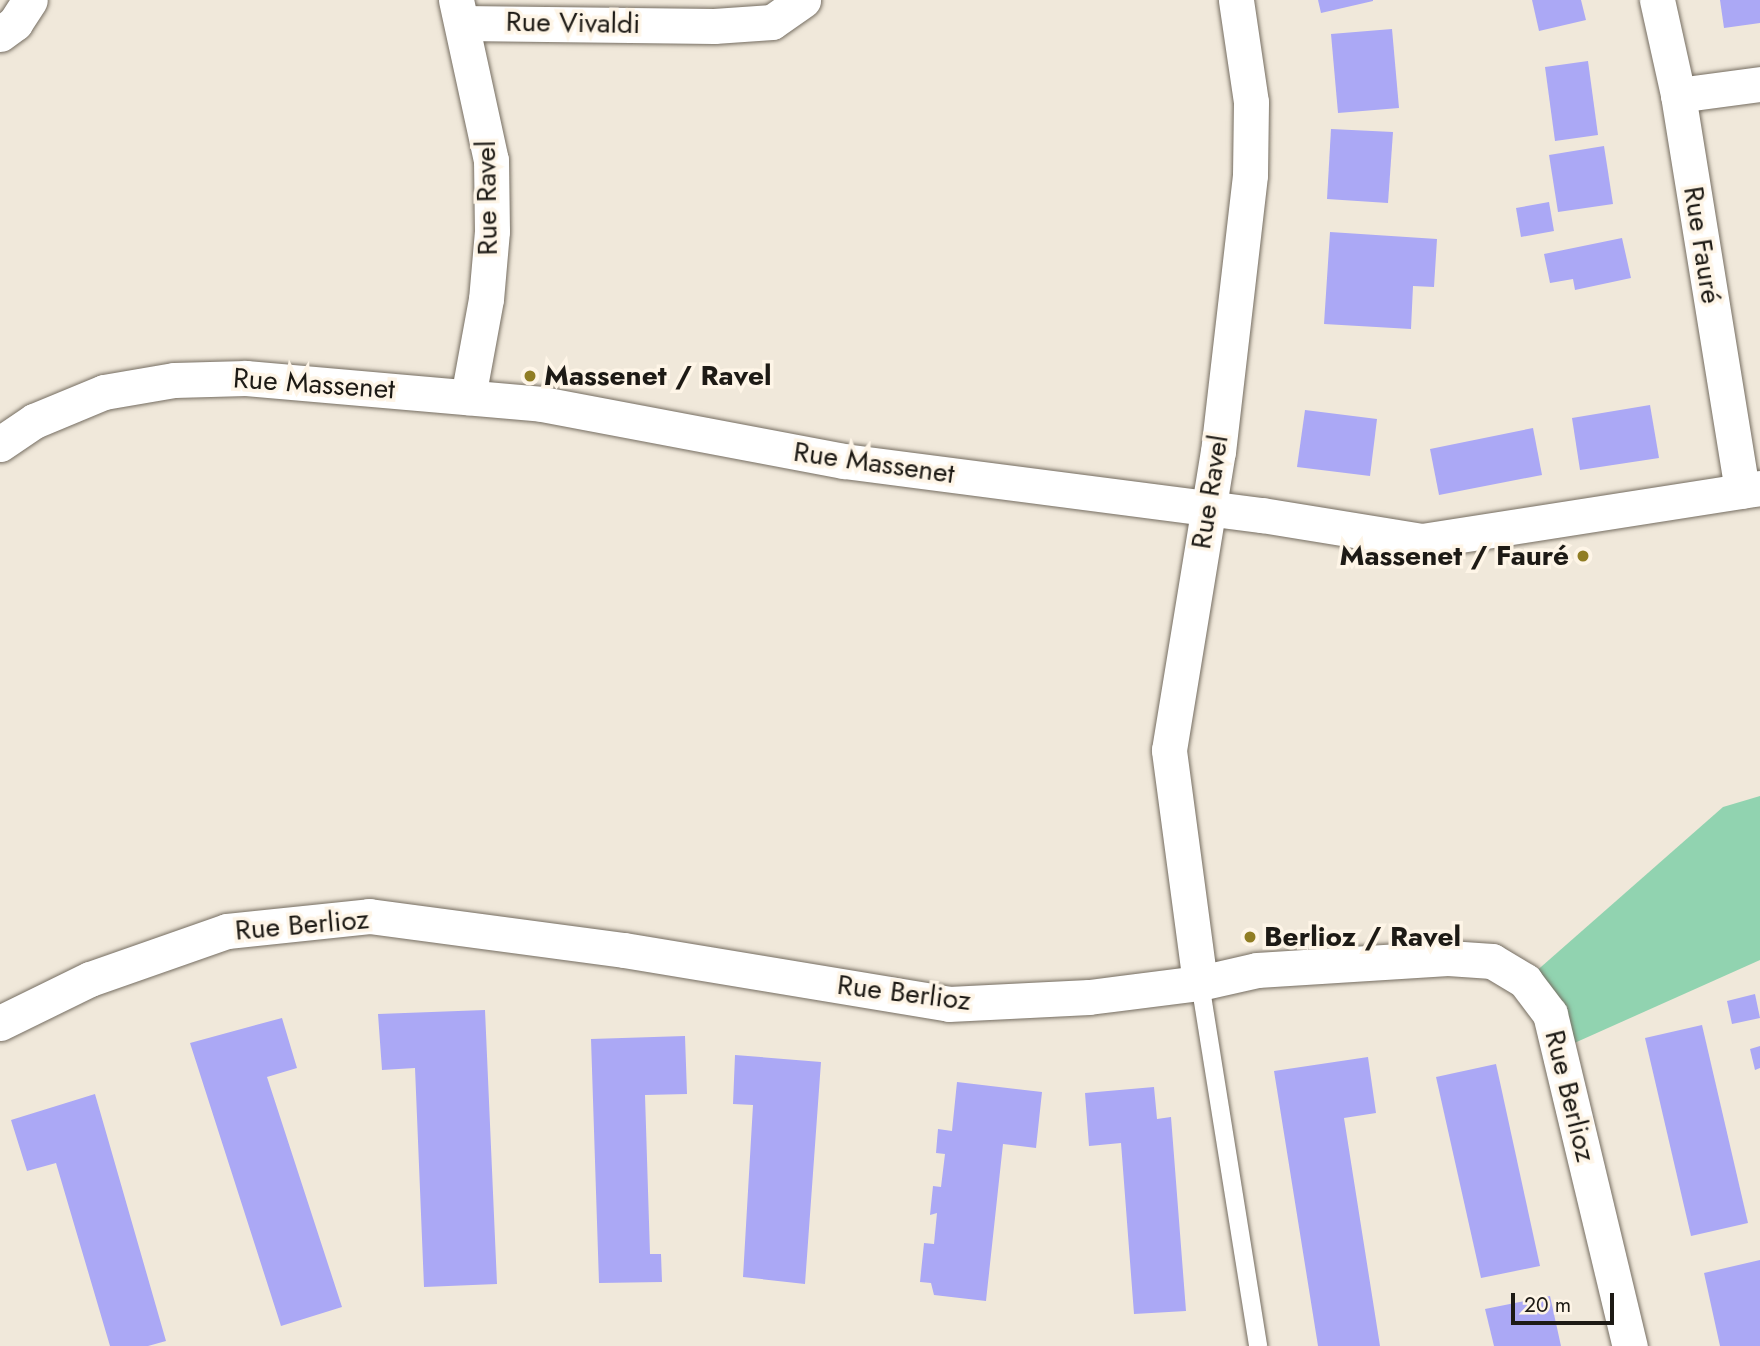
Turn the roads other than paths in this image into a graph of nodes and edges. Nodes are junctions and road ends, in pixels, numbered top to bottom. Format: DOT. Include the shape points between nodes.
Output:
graph roads {
  1 [pos="30,0"];
  2 [pos="803,0"];
  3 [pos="1236,0"];
  4 [pos="1657,0"];
  5 [pos="459,12"];
  6 [pos="0,34"];
  7 [pos="1760,84"];
  8 [pos="1678,95"];
  9 [pos="468,397"];
  10 [pos="0,444"];
  11 [pos="1751,489"];
  12 [pos="1207,509"];
  13 [pos="1200,983"];
  14 [pos="0,1023"];
  15 [pos="1258,1346"];
  16 [pos="1630,1346"];
  1 -- 6 [label="street" via="15,23"];
  2 -- 5 [label="street, Rue Vivaldi" via="772,22 714,26"];
  3 -- 12 [label="street, Rue Ravel" via="1251,102 1250,176"];
  4 -- 8 [label="street, Rue Fauré"];
  5 -- 9 [label="street, Rue Ravel" via="491,160 492,231 481,334"];
  7 -- 8 [label="street"];
  8 -- 11 [label="street, Rue Fauré"];
  9 -- 10 [label="street, Rue Massenet" via="246,377 174,380 69,404"];
  9 -- 12 [label="street, Rue Massenet" via="555,407 844,461"];
  11 -- 12 [label="street, Rue Massenet" via="1422,541"];
  12 -- 13 [label="street, Rue Ravel" via="1170,750"];
  13 -- 14 [label="street, Rue Berlioz" via="1089,997 948,1004 624,950 369,916 227,931 90,979"];
  13 -- 15 [label="lane"];
  13 -- 16 [label="street, Rue Berlioz" via="1257,970 1448,958 1493,961 1525,981 1550,1014 1561,1049"];
}
